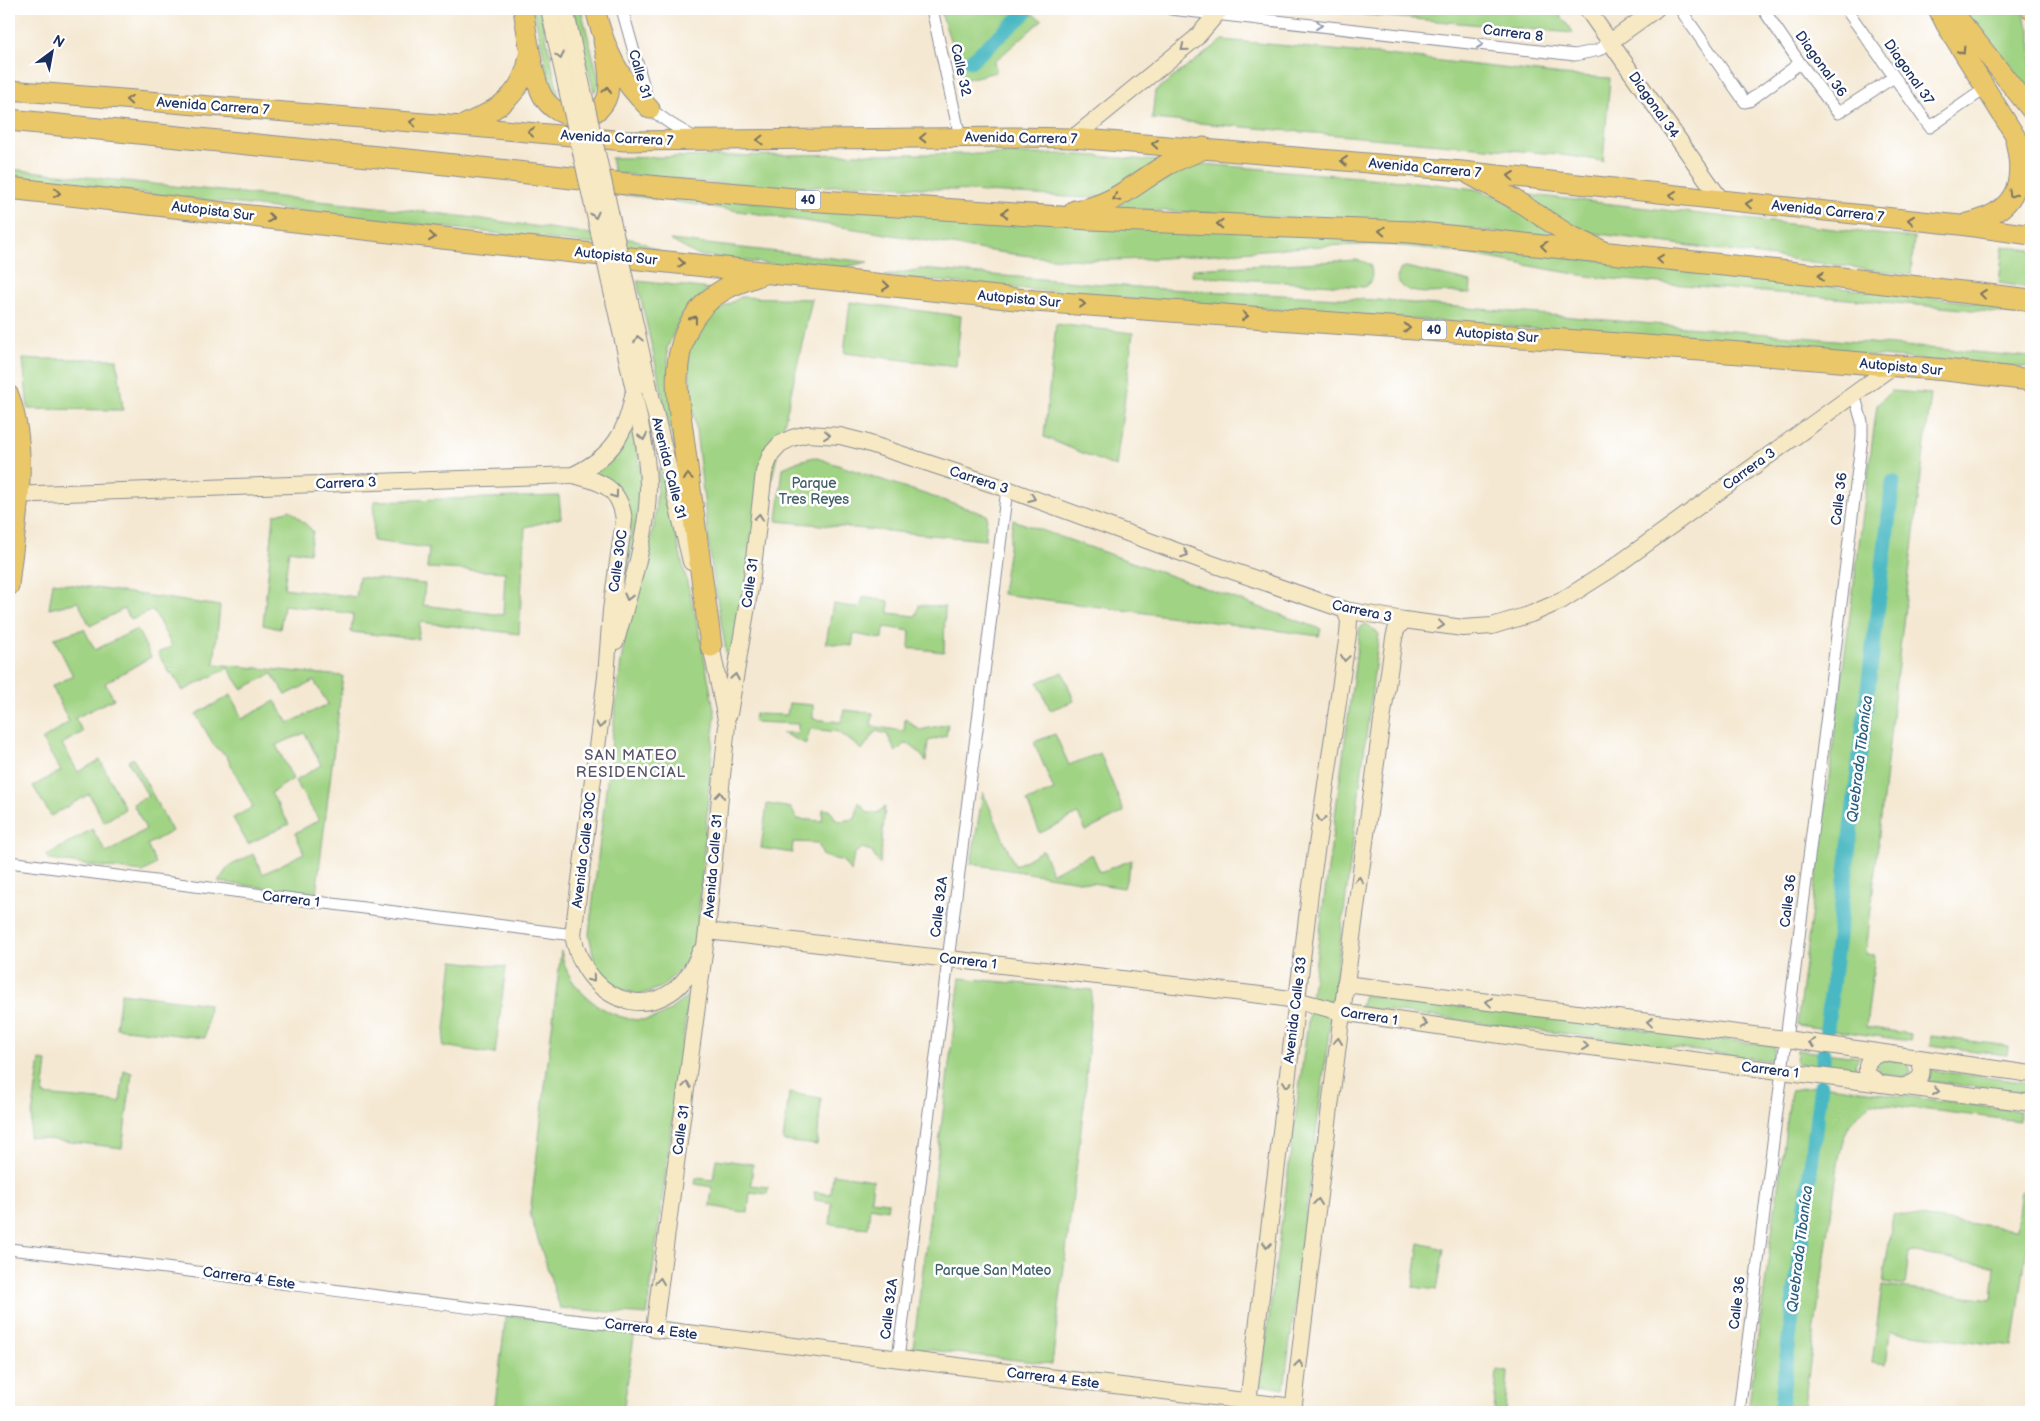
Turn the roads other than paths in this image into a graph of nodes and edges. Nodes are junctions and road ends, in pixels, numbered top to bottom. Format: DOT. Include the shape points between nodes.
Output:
graph roads {
  1 [pos="523,9"];
  2 [pos="549,9"];
  3 [pos="565,9"];
  4 [pos="595,9"];
  5 [pos="622,9"];
  6 [pos="932,9"];
  7 [pos="1171,9"];
  8 [pos="1587,9"];
  9 [pos="1656,9"];
  10 [pos="1680,9"];
  11 [pos="1763,9"];
  12 [pos="1846,9"];
  13 [pos="1938,9"];
  14 [pos="1951,9"];
  15 [pos="1220,11"];
  16 [pos="603,41"];
  17 [pos="1610,42"];
  18 [pos="530,50"];
  19 [pos="1800,63"];
  20 [pos="1894,77"];
  21 [pos="1986,88"];
  22 [pos="9,90"];
  23 [pos="2027,105"];
  24 [pos="650,108"];
  25 [pos="9,120"];
  26 [pos="462,126"];
  27 [pos="2012,130"];
  28 [pos="960,137"];
  29 [pos="1073,138"];
  30 [pos="701,141"];
  31 [pos="1204,148"];
  32 [pos="2031,161"];
  33 [pos="1462,171"];
  34 [pos="9,188"];
  35 [pos="1721,200"];
  36 [pos="1039,215"];
  37 [pos="1960,225"];
  38 [pos="2031,235"];
  39 [pos="1609,254"];
  40 [pos="766,272"];
  41 [pos="2031,300"];
  42 [pos="1893,366"];
  43 [pos="2031,380"];
  44 [pos="641,388"];
  45 [pos="1854,394"];
  46 [pos="9,395"];
  47 [pos="780,444"];
  48 [pos="573,475"];
  49 [pos="1007,489"];
  50 [pos="14,495"];
  51 [pos="11,555"];
  52 [pos="9,586"];
  53 [pos="1345,610"];
  54 [pos="1404,620"];
  55 [pos="711,646"];
  56 [pos="606,677"];
  57 [pos="727,725"];
  58 [pos="9,862"];
  59 [pos="707,931"];
  60 [pos="573,935"];
  61 [pos="948,959"];
  62 [pos="1345,984"];
  63 [pos="1296,1000"];
  64 [pos="1341,1012"];
  65 [pos="1786,1039"];
  66 [pos="1883,1053"];
  67 [pos="1918,1058"];
  68 [pos="1782,1072"];
  69 [pos="2031,1074"];
  70 [pos="1881,1084"];
  71 [pos="1902,1087"];
  72 [pos="2031,1103"];
  73 [pos="9,1249"];
  74 [pos="654,1329"];
  75 [pos="898,1358"];
  76 [pos="1248,1407"];
  77 [pos="1294,1410"];
  78 [pos="1739,1412"];
  1 -- 18 [label="main road"];
  2 -- 44 [label="street, Avenida Calle 31, one-way, bridge"];
  44 -- 3 [label="street, Avenida Calle 31, one-way, bridge"];
  4 -- 16 [label="main road"];
  5 -- 24 [label="street, Calle 31"];
  6 -- 28 [label="street, Calle 32"];
  7 -- 15 [label="street, Carrera 8"];
  8 -- 17 [label="street, Diagonal 34"];
  9 -- 17 [label="street"];
  10 -- 19 [label="street" via="1745,102"];
  11 -- 19 [label="street, Diagonal 36"];
  12 -- 20 [label="street, Diagonal 37"];
  13 -- 21 [label="main road, one-way"];
  14 -- 23 [label="main road"];
  15 -- 17 [label="street, Carrera 8, one-way" via="1575,55 1599,50"];
  15 -- 29 [label="street, one-way" via="1196,38"];
  18 -- 16 [label="main road, one-way" via="539,89 548,104 555,112 578,117 595,112 607,96"];
  16 -- 24 [label="main road" via="628,87"];
  17 -- 35 [label="street, Diagonal 34"];
  18 -- 26 [label="main road" via="525,74 517,90 499,107"];
  19 -- 20 [label="street, Diagonal 36" via="1838,113"];
  20 -- 21 [label="street, Diagonal 37" via="1930,127"];
  21 -- 27 [label="main road"];
  26 -- 22 [label="main road, Avenida Carrera 7, one-way"];
  24 -- 30 [label="street, Calle 31"];
  36 -- 25 [label="highway, 40, one-way" via="626,184"];
  30 -- 26 [label="main road, Avenida Carrera 7, one-way" via="625,142"];
  27 -- 32 [label="main road"];
  27 -- 37 [label="main road, one-way" via="2020,172 2012,197 1990,217"];
  28 -- 29 [label="main road, Avenida Carrera 7"];
  28 -- 30 [label="main road, Avenida Carrera 7, one-way"];
  31 -- 29 [label="main road, Avenida Carrera 7, one-way"];
  33 -- 31 [label="main road, Avenida Carrera 7, one-way"];
  31 -- 36 [label="highway, one-way" via="1169,164 1101,206"];
  35 -- 33 [label="main road, Avenida Carrera 7, one-way"];
  33 -- 39 [label="main road" via="1568,234"];
  34 -- 40 [label="highway, Autopista Sur / 40, one-way"];
  37 -- 35 [label="main road, Avenida Carrera 7, one-way"];
  39 -- 36 [label="highway, 40, one-way" via="1411,232"];
  37 -- 38 [label="main road, Avenida Carrera 7"];
  41 -- 39 [label="highway, 40, one-way"];
  40 -- 42 [label="highway, Autopista Sur / 40, one-way" via="1035,301"];
  55 -- 40 [label="highway, one-way" via="678,399 678,354 689,326 704,306 728,288"];
  42 -- 43 [label="highway, Autopista Sur / 40"];
  42 -- 45 [label="street, Carrera 3"];
  44 -- 48 [label="street, Carrera 3" via="613,448"];
  44 -- 55 [label="street, Avenida Calle 31"];
  44 -- 56 [label="street, Avenida Calle 31, one-way" via="647,509 638,558"];
  54 -- 45 [label="street, Carrera 3, one-way" via="1463,628 1492,626 1561,601 1610,570"];
  45 -- 65 [label="street, Calle 36" via="1862,422 1862,437"];
  46 -- 50 [label="main road" via="19,443"];
  47 -- 49 [label="street, Carrera 3, one-way" via="807,434 840,436"];
  57 -- 47 [label="street, Calle 31, one-way" via="752,576 764,472 771,454"];
  48 -- 50 [label="street, Carrera 3"];
  48 -- 56 [label="street, Calle 30C, one-way" via="598,481 609,488 622,507 623,534 611,610"];
  49 -- 53 [label="street, Carrera 3, one-way"];
  49 -- 61 [label="street, Calle 32A"];
  50 -- 51 [label="main road"];
  51 -- 52 [label="main road"];
  53 -- 54 [label="street, Carrera 3"];
  53 -- 63 [label="street, Avenida Calle 33, one-way" via="1348,634"];
  62 -- 54 [label="street, one-way" via="1394,638"];
  55 -- 57 [label="street, Avenida Calle 31"];
  56 -- 60 [label="street, Avenida Calle 30C, one-way"];
  59 -- 57 [label="street, Avenida Calle 31, one-way"];
  58 -- 60 [label="street, Carrera 1"];
  60 -- 59 [label="street, one-way" via="576,952 598,986 615,997 638,1004 655,1000 685,979 699,955"];
  59 -- 61 [label="street, Carrera 1"];
  74 -- 59 [label="street, Calle 31, one-way"];
  61 -- 63 [label="street, Carrera 1"];
  61 -- 75 [label="street, Calle 32A"];
  62 -- 64 [label="street"];
  65 -- 62 [label="street, Carrera 1, one-way"];
  63 -- 64 [label="street, Carrera 1"];
  63 -- 76 [label="street, Avenida Calle 33, one-way"];
  64 -- 68 [label="street, Carrera 1, one-way"];
  77 -- 64 [label="street, one-way"];
  66 -- 65 [label="street, Carrera 1, one-way"];
  65 -- 68 [label="street, Calle 36"];
  66 -- 67 [label="street, Carrera 1"];
  66 -- 70 [label="street" via="1872,1056 1867,1065 1868,1075"];
  67 -- 69 [label="street, Carrera 1"];
  67 -- 71 [label="street" via="1922,1069 1920,1078"];
  68 -- 70 [label="street, Carrera 1"];
  68 -- 78 [label="street, Calle 36"];
  70 -- 71 [label="street, Carrera 1"];
  71 -- 72 [label="street, Carrera 1, one-way"];
  73 -- 74 [label="street, Carrera 4 Este"];
  74 -- 75 [label="street, Carrera 4 Este"];
  75 -- 76 [label="street, Carrera 4 Este"];
  76 -- 77 [label="street, Carrera 4 Este"];
}
